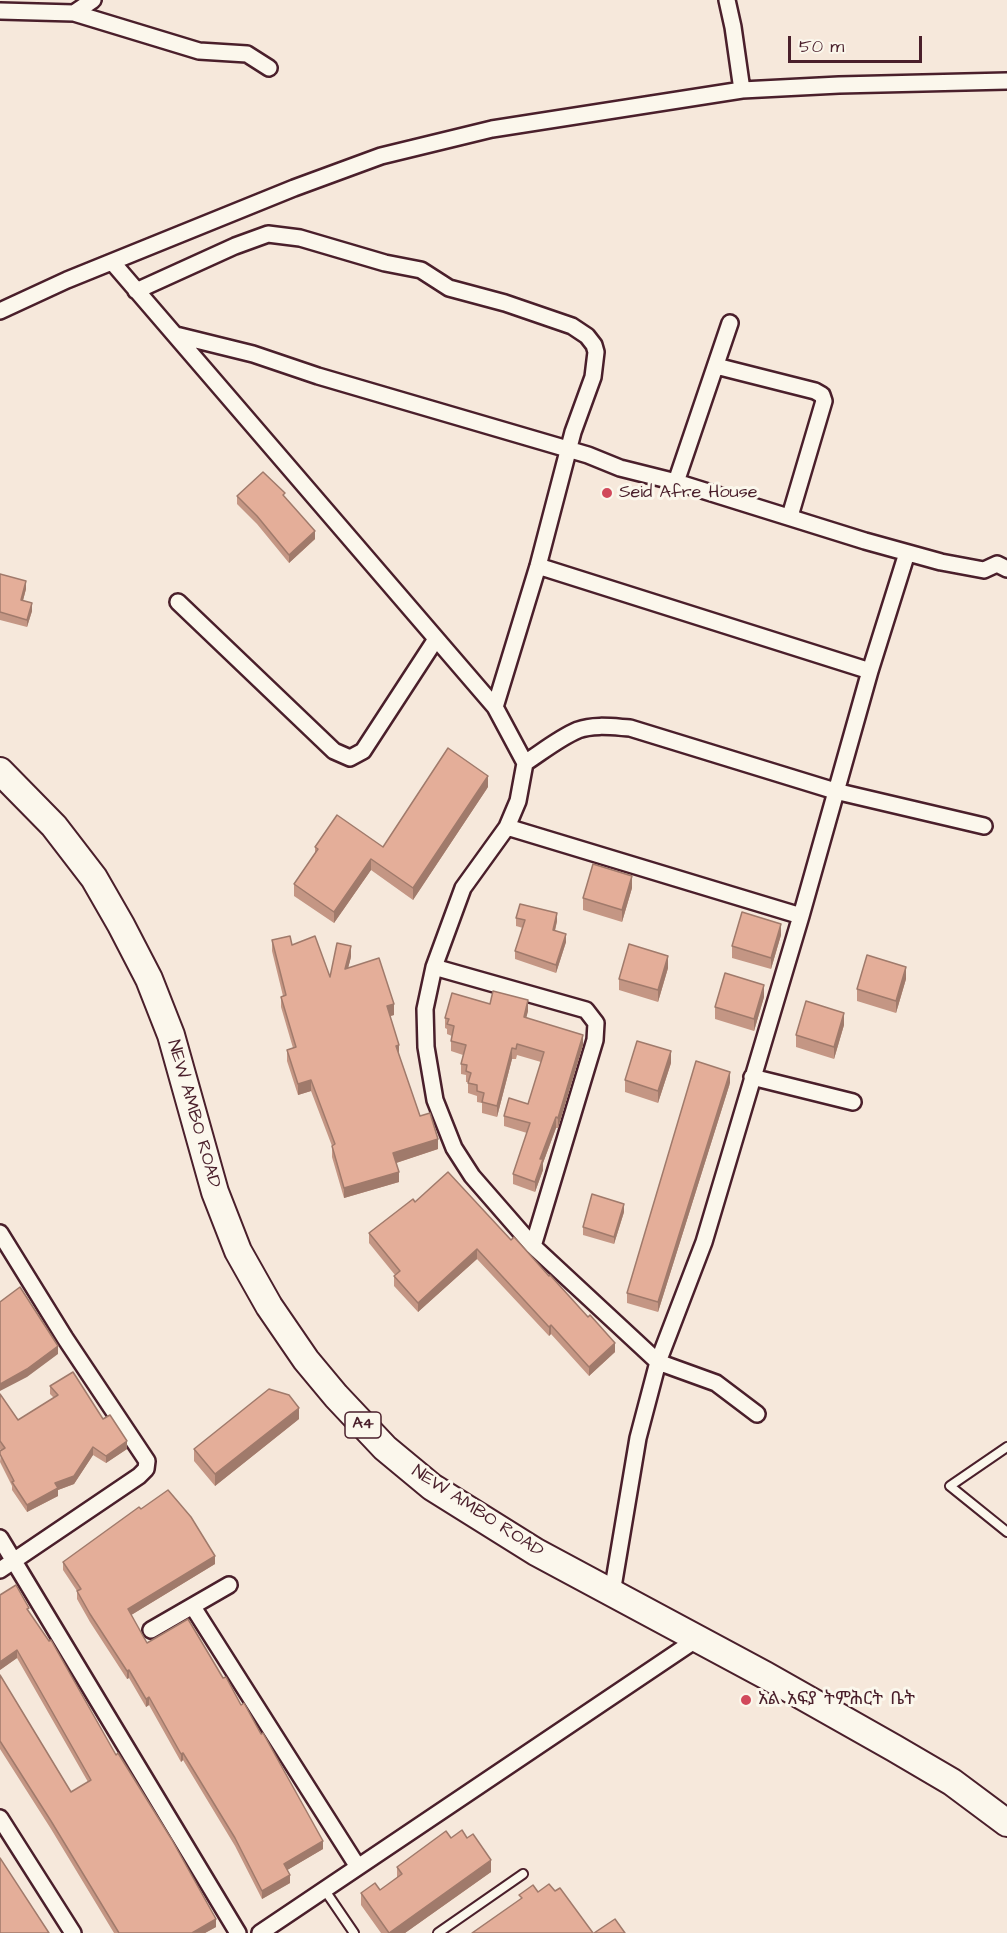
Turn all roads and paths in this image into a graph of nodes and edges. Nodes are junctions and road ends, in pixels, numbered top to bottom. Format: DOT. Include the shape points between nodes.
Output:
graph roads {
  1 [pos="93,0"];
  2 [pos="727,0"];
  3 [pos="0,11"];
  4 [pos="74,13"];
  5 [pos="268,68"];
  6 [pos="1007,81"];
  7 [pos="742,90"];
  8 [pos="113,262"];
  9 [pos="136,291"];
  10 [pos="0,311"];
  11 [pos="730,323"];
  12 [pos="176,335"];
  13 [pos="716,366"];
  14 [pos="568,451"];
  15 [pos="676,482"];
  16 [pos="790,516"];
  17 [pos="907,553"];
  18 [pos="538,566"];
  19 [pos="1007,569"];
  20 [pos="178,602"];
  21 [pos="436,639"];
  22 [pos="870,671"];
  23 [pos="495,707"];
  24 [pos="525,764"];
  25 [pos="0,771"];
  26 [pos="835,790"];
  27 [pos="984,826"];
  28 [pos="507,827"];
  29 [pos="801,916"];
  30 [pos="434,967"];
  31 [pos="752,1077"];
  32 [pos="853,1102"];
  33 [pos="0,1233"];
  34 [pos="533,1246"];
  35 [pos="658,1362"];
  36 [pos="757,1414"];
  37 [pos="1007,1447"];
  38 [pos="1007,1532"];
  39 [pos="0,1538"];
  40 [pos="15,1561"];
  41 [pos="0,1570"];
  42 [pos="229,1585"];
  43 [pos="612,1593"];
  44 [pos="193,1607"];
  45 [pos="151,1630"];
  46 [pos="697,1639"];
  47 [pos="0,1818"];
  48 [pos="1007,1823"];
  49 [pos="358,1867"];
  50 [pos="523,1874"];
  51 [pos="324,1889"];
  52 [pos="73,1933"];
  53 [pos="238,1933"];
  54 [pos="260,1933"];
  55 [pos="354,1933"];
  56 [pos="438,1933"];
  1 -- 4 [label="street"];
  2 -- 7 [label="street"];
  3 -- 4 [label="street"];
  4 -- 5 [label="street" via="199,51 247,54"];
  6 -- 7 [label="street"];
  7 -- 8 [label="street" via="492,129 381,156"];
  8 -- 9 [label="street"];
  8 -- 10 [label="street"];
  9 -- 12 [label="street"];
  9 -- 14 [label="street" via="268,234 300,238 422,270 450,288 572,326 594,345 593,376"];
  11 -- 13 [label="street"];
  12 -- 14 [label="street" via="253,354"];
  12 -- 21 [label="street"];
  13 -- 15 [label="street"];
  13 -- 16 [label="street" via="822,394 824,401"];
  14 -- 15 [label="street"];
  14 -- 18 [label="street"];
  15 -- 16 [label="street"];
  16 -- 17 [label="street"];
  17 -- 19 [label="street" via="976,569 996,564"];
  17 -- 22 [label="street"];
  18 -- 22 [label="street"];
  18 -- 23 [label="street"];
  20 -- 21 [label="street" via="334,751 350,758 363,751"];
  21 -- 23 [label="street"];
  22 -- 26 [label="street"];
  23 -- 24 [label="street"];
  24 -- 26 [label="street" via="579,730 604,726 630,728"];
  24 -- 28 [label="street" via="518,801"];
  25 -- 43 [label="main road, NEW AMBO ROAD / A4" via="54,826 94,878 121,925 149,979 171,1035 215,1192 238,1251 268,1305 306,1360 385,1448 432,1487 536,1552"];
  26 -- 27 [label="street"];
  26 -- 29 [label="street"];
  28 -- 29 [label="street"];
  28 -- 30 [label="street" via="463,888"];
  29 -- 31 [label="street"];
  30 -- 34 [label="street" via="425,1008 426,1047 435,1100 454,1148 472,1176"];
  30 -- 34 [label="street" via="586,1010 596,1023 595,1040"];
  31 -- 32 [label="street"];
  31 -- 35 [label="street" via="704,1242"];
  33 -- 40 [label="street" via="147,1461 139,1476"];
  34 -- 35 [label="street"];
  35 -- 36 [label="street" via="716,1383"];
  35 -- 43 [label="street" via="638,1438"];
  37 -- 38 [label="lane" via="950,1486"];
  39 -- 40 [label="street"];
  40 -- 41 [label="street"];
  40 -- 53 [label="street"];
  42 -- 44 [label="street"];
  43 -- 46 [label="main road, NEW AMBO ROAD / A4"];
  44 -- 45 [label="street"];
  44 -- 49 [label="street"];
  46 -- 48 [label="main road, NEW AMBO ROAD / A4" via="952,1782"];
  46 -- 49 [label="street"];
  47 -- 52 [label="street"];
  49 -- 51 [label="street"];
  50 -- 56 [label="lane"];
  51 -- 54 [label="street"];
  51 -- 55 [label="lane"];
}
